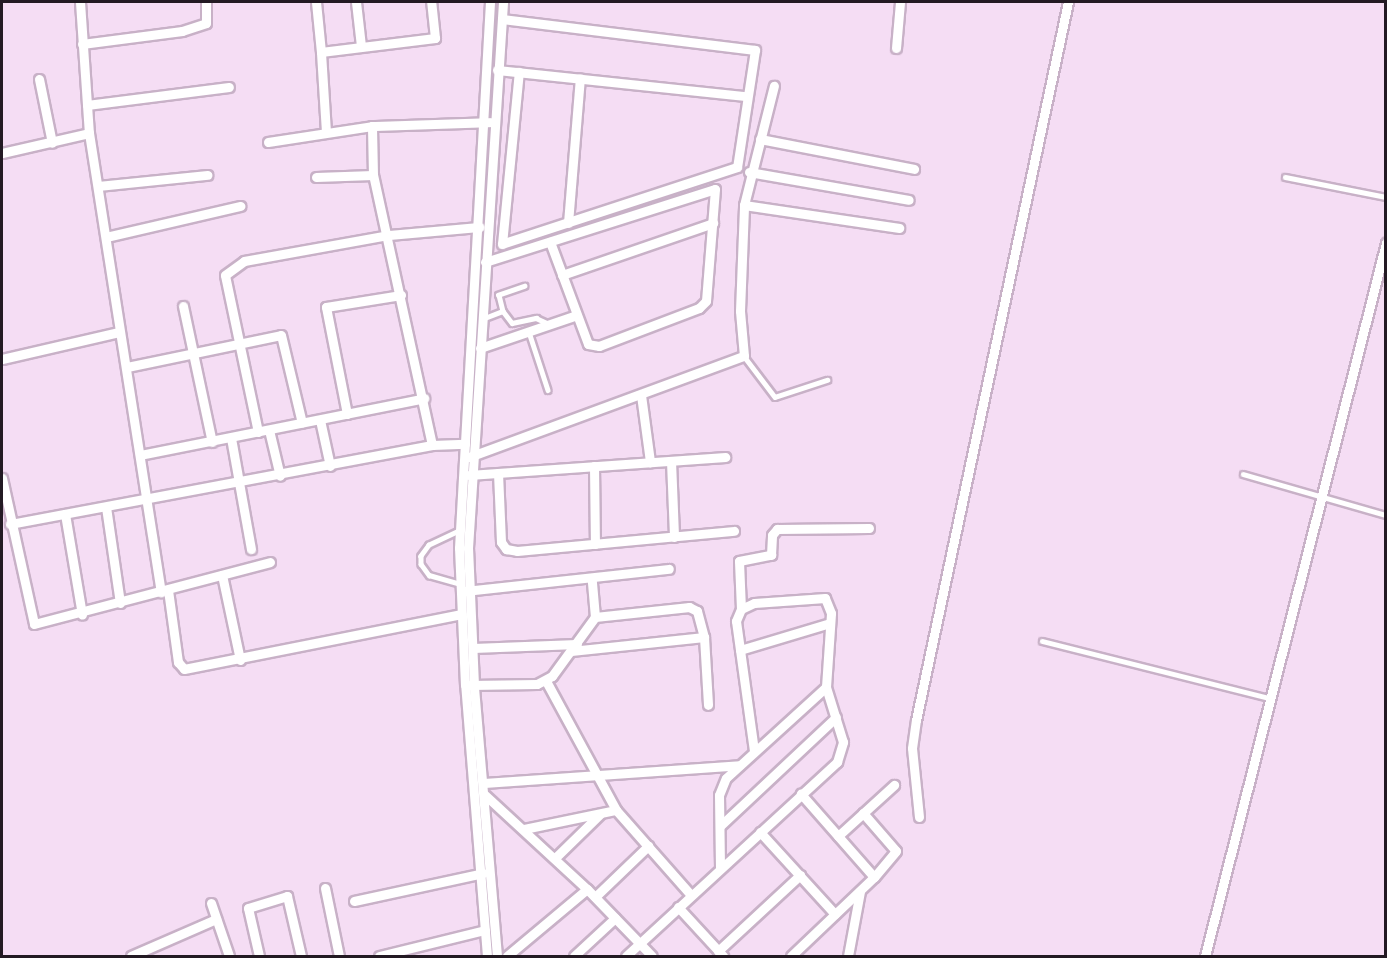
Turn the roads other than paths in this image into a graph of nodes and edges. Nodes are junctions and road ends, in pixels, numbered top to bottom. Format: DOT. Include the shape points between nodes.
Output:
graph roads {
  1 [pos="80,2"];
  2 [pos="206,2"];
  3 [pos="316,2"];
  4 [pos="356,2"];
  5 [pos="431,2"];
  6 [pos="490,2"];
  7 [pos="503,2"];
  8 [pos="900,2"];
  9 [pos="1068,2"];
  10 [pos="502,19"];
  11 [pos="82,44"];
  12 [pos="361,46"];
  13 [pos="896,48"];
  14 [pos="321,52"];
  15 [pos="497,70"];
  16 [pos="519,72"];
  17 [pos="580,78"];
  18 [pos="39,79"];
  19 [pos="774,86"];
  20 [pos="229,87"];
  21 [pos="746,96"];
  22 [pos="87,105"];
  23 [pos="490,122"];
  24 [pos="372,126"];
  25 [pos="326,132"];
  26 [pos="89,133"];
  27 [pos="760,139"];
  28 [pos="268,142"];
  29 [pos="52,143"];
  30 [pos="2,151"];
  31 [pos="914,169"];
  32 [pos="749,172"];
  33 [pos="207,175"];
  34 [pos="373,175"];
  35 [pos="316,177"];
  36 [pos="1285,177"];
  37 [pos="98,186"];
  38 [pos="1386,197"];
  39 [pos="909,200"];
  40 [pos="744,205"];
  41 [pos="240,206"];
  42 [pos="568,223"];
  43 [pos="713,223"];
  44 [pos="480,227"];
  45 [pos="899,228"];
  46 [pos="388,235"];
  47 [pos="106,237"];
  48 [pos="550,242"];
  49 [pos="1386,243"];
  50 [pos="485,262"];
  51 [pos="562,275"];
  52 [pos="525,286"];
  53 [pos="401,295"];
  54 [pos="183,306"];
  55 [pos="503,311"];
  56 [pos="577,315"];
  57 [pos="482,319"];
  58 [pos="550,324"];
  59 [pos="119,332"];
  60 [pos="529,332"];
  61 [pos="238,344"];
  62 [pos="480,348"];
  63 [pos="194,355"];
  64 [pos="744,356"];
  65 [pos="2,359"];
  66 [pos="127,367"];
  67 [pos="827,380"];
  68 [pos="548,390"];
  69 [pos="641,395"];
  70 [pos="424,398"];
  71 [pos="347,414"];
  72 [pos="320,420"];
  73 [pos="302,423"];
  74 [pos="269,430"];
  75 [pos="258,432"];
  76 [pos="231,438"];
  77 [pos="212,442"];
  78 [pos="465,444"];
  79 [pos="432,445"];
  80 [pos="140,455"];
  81 [pos="469,457"];
  82 [pos="725,457"];
  83 [pos="671,460"];
  84 [pos="650,462"];
  85 [pos="330,466"];
  86 [pos="594,466"];
  87 [pos="498,473"];
  88 [pos="1243,474"];
  89 [pos="468,475"];
  90 [pos="280,476"];
  91 [pos="2,478"];
  92 [pos="242,482"];
  93 [pos="1320,496"];
  94 [pos="147,500"];
  95 [pos="106,507"];
  96 [pos="65,514"];
  97 [pos="1386,515"];
  98 [pos="10,524"];
  99 [pos="869,528"];
  100 [pos="459,531"];
  101 [pos="734,531"];
  102 [pos="674,537"];
  103 [pos="596,544"];
  104 [pos="251,549"];
  105 [pos="270,562"];
  106 [pos="669,570"];
  107 [pos="222,575"];
  108 [pos="592,579"];
  109 [pos="463,589"];
  110 [pos="164,591"];
  111 [pos="120,603"];
  112 [pos="741,609"];
  113 [pos="462,614"];
  114 [pos="82,615"];
  115 [pos="595,617"];
  116 [pos="830,623"];
  117 [pos="704,637"];
  118 [pos="1042,641"];
  119 [pos="574,647"];
  120 [pos="473,648"];
  121 [pos="740,650"];
  122 [pos="240,660"];
  123 [pos="546,681"];
  124 [pos="470,685"];
  125 [pos="826,687"];
  126 [pos="1271,699"];
  127 [pos="708,705"];
  128 [pos="836,717"];
  129 [pos="754,751"];
  130 [pos="738,765"];
  131 [pos="598,776"];
  132 [pos="484,783"];
  133 [pos="894,785"];
  134 [pos="801,794"];
  135 [pos="485,795"];
  136 [pos="616,810"];
  137 [pos="863,813"];
  138 [pos="600,814"];
  139 [pos="919,817"];
  140 [pos="720,826"];
  141 [pos="524,829"];
  142 [pos="760,832"];
  143 [pos="838,836"];
  144 [pos="648,846"];
  145 [pos="555,858"];
  146 [pos="720,867"];
  147 [pos="483,873"];
  148 [pos="800,875"];
  149 [pos="874,877"];
  150 [pos="325,888"];
  151 [pos="587,889"];
  152 [pos="860,890"];
  153 [pos="691,895"];
  154 [pos="595,897"];
  155 [pos="354,901"];
  156 [pos="211,903"];
  157 [pos="678,907"];
  158 [pos="835,914"];
  159 [pos="615,918"];
  160 [pos="216,919"];
  161 [pos="485,930"];
  162 [pos="640,943"];
  163 [pos="415,952"];
  164 [pos="720,954"];
  165 [pos="131,957"];
  166 [pos="229,957"];
  167 [pos="259,957"];
  168 [pos="301,957"];
  169 [pos="339,957"];
  170 [pos="379,957"];
  171 [pos="488,957"];
  172 [pos="497,957"];
  173 [pos="507,957"];
  174 [pos="574,957"];
  175 [pos="626,957"];
  176 [pos="652,957"];
  177 [pos="791,957"];
  178 [pos="848,957"];
  179 [pos="1205,957"];
  1 -- 11 [label="street"];
  2 -- 11 [label="street" via="206,23 182,31"];
  3 -- 14 [label="street"];
  4 -- 12 [label="street"];
  5 -- 12 [label="street" via="435,38"];
  6 -- 23 [label="street"];
  7 -- 10 [label="street"];
  8 -- 13 [label="street"];
  9 -- 139 [label="street" via="916,720 912,748"];
  10 -- 15 [label="street"];
  10 -- 21 [label="street" via="756,50"];
  11 -- 22 [label="street"];
  12 -- 14 [label="street"];
  14 -- 25 [label="street"];
  15 -- 16 [label="street"];
  15 -- 23 [label="street"];
  16 -- 17 [label="street"];
  16 -- 42 [label="street" via="502,244"];
  17 -- 21 [label="street"];
  17 -- 42 [label="street"];
  18 -- 29 [label="street"];
  19 -- 27 [label="street"];
  20 -- 22 [label="street"];
  21 -- 42 [label="street" via="737,167"];
  22 -- 26 [label="street"];
  23 -- 24 [label="street"];
  23 -- 44 [label="street"];
  23 -- 50 [label="street"];
  24 -- 25 [label="street"];
  24 -- 34 [label="street"];
  25 -- 28 [label="street"];
  26 -- 29 [label="street"];
  26 -- 37 [label="street"];
  27 -- 31 [label="street"];
  27 -- 32 [label="street"];
  29 -- 30 [label="street"];
  32 -- 39 [label="street"];
  32 -- 40 [label="street"];
  33 -- 37 [label="street"];
  34 -- 35 [label="street"];
  34 -- 46 [label="street"];
  36 -- 38 [label="lane"];
  37 -- 47 [label="street"];
  40 -- 45 [label="street"];
  40 -- 64 [label="street" via="740,311"];
  41 -- 47 [label="street"];
  43 -- 48 [label="street" via="715,189"];
  43 -- 51 [label="street"];
  43 -- 56 [label="street" via="708,294 699,308 594,347 588,344"];
  44 -- 46 [label="street"];
  44 -- 78 [label="street"];
  46 -- 53 [label="street"];
  46 -- 61 [label="street" via="244,261 225,275"];
  47 -- 59 [label="street"];
  48 -- 50 [label="street"];
  48 -- 51 [label="street"];
  49 -- 93 [label="street"];
  50 -- 57 [label="street"];
  51 -- 56 [label="street"];
  52 -- 55 [label="lane" via="499,295"];
  53 -- 70 [label="street"];
  53 -- 71 [label="street" via="326,307"];
  54 -- 63 [label="street"];
  55 -- 57 [label="lane"];
  55 -- 58 [label="lane" via="512,323 536,318"];
  56 -- 58 [label="street"];
  57 -- 62 [label="street"];
  58 -- 60 [label="street"];
  59 -- 65 [label="street"];
  59 -- 66 [label="street"];
  60 -- 62 [label="street"];
  60 -- 68 [label="lane"];
  61 -- 63 [label="street"];
  61 -- 73 [label="street" via="281,335"];
  61 -- 75 [label="street"];
  62 -- 81 [label="street"];
  63 -- 66 [label="street"];
  63 -- 77 [label="street"];
  64 -- 67 [label="lane" via="775,397"];
  64 -- 69 [label="street"];
  66 -- 80 [label="street"];
  69 -- 81 [label="street"];
  69 -- 84 [label="street"];
  70 -- 71 [label="street"];
  70 -- 79 [label="street"];
  71 -- 72 [label="street"];
  72 -- 73 [label="street"];
  72 -- 85 [label="street"];
  73 -- 74 [label="street"];
  74 -- 75 [label="street"];
  74 -- 90 [label="street"];
  75 -- 76 [label="street"];
  76 -- 77 [label="street"];
  76 -- 92 [label="street"];
  77 -- 80 [label="street"];
  78 -- 79 [label="street"];
  78 -- 81 [label="street"];
  79 -- 85 [label="street"];
  80 -- 94 [label="street"];
  81 -- 89 [label="street"];
  82 -- 83 [label="street"];
  83 -- 84 [label="street"];
  83 -- 102 [label="street"];
  84 -- 86 [label="street"];
  85 -- 90 [label="street"];
  86 -- 87 [label="street"];
  86 -- 103 [label="street"];
  87 -- 89 [label="street"];
  87 -- 103 [label="street" via="501,542 506,549"];
  88 -- 93 [label="lane"];
  89 -- 100 [label="street"];
  89 -- 109 [label="street"];
  90 -- 92 [label="street"];
  91 -- 98 [label="street"];
  92 -- 94 [label="street"];
  92 -- 104 [label="street"];
  93 -- 97 [label="lane"];
  93 -- 126 [label="street"];
  94 -- 95 [label="street"];
  94 -- 110 [label="street"];
  95 -- 96 [label="street"];
  95 -- 111 [label="street"];
  96 -- 98 [label="street"];
  96 -- 114 [label="street"];
  98 -- 114 [label="street" via="34,624"];
  99 -- 112 [label="street" via="777,528 772,535 771,555 739,561"];
  100 -- 109 [label="street"];
  100 -- 109 [label="lane" via="429,545 421,556 421,564 429,575"];
  101 -- 102 [label="street"];
  102 -- 103 [label="street"];
  105 -- 107 [label="street"];
  106 -- 108 [label="street"];
  107 -- 110 [label="street"];
  107 -- 122 [label="street"];
  108 -- 109 [label="street"];
  108 -- 115 [label="street"];
  109 -- 113 [label="street"];
  109 -- 120 [label="street"];
  110 -- 111 [label="street"];
  110 -- 122 [label="street" via="180,667"];
  111 -- 114 [label="street"];
  112 -- 116 [label="street" via="754,603 825,598 830,604"];
  112 -- 121 [label="street" via="736,621"];
  113 -- 122 [label="street"];
  113 -- 124 [label="street"];
  115 -- 117 [label="street" via="689,607 701,618"];
  115 -- 119 [label="street"];
  116 -- 121 [label="street"];
  116 -- 125 [label="street"];
  117 -- 119 [label="street"];
  117 -- 127 [label="street"];
  118 -- 126 [label="lane"];
  119 -- 120 [label="street"];
  119 -- 123 [label="street"];
  120 -- 124 [label="street"];
  121 -- 129 [label="street"];
  123 -- 124 [label="street"];
  123 -- 131 [label="street"];
  124 -- 132 [label="street"];
  124 -- 147 [label="street"];
  125 -- 128 [label="street"];
  125 -- 129 [label="street"];
  126 -- 179 [label="street"];
  128 -- 134 [label="street" via="842,752 837,762"];
  128 -- 140 [label="street"];
  129 -- 130 [label="street"];
  130 -- 131 [label="street"];
  130 -- 140 [label="street" via="721,788"];
  131 -- 132 [label="street"];
  131 -- 136 [label="street"];
  132 -- 135 [label="street"];
  133 -- 137 [label="street"];
  134 -- 142 [label="street"];
  134 -- 143 [label="street"];
  135 -- 141 [label="street"];
  135 -- 172 [label="street"];
  136 -- 138 [label="street"];
  136 -- 144 [label="street"];
  137 -- 143 [label="street"];
  137 -- 149 [label="street" via="896,851"];
  138 -- 141 [label="street"];
  138 -- 145 [label="street"];
  140 -- 146 [label="street"];
  141 -- 145 [label="street"];
  142 -- 146 [label="street"];
  142 -- 148 [label="street"];
  143 -- 149 [label="street"];
  144 -- 153 [label="street"];
  144 -- 154 [label="street"];
  145 -- 151 [label="street"];
  146 -- 153 [label="street"];
  147 -- 155 [label="street"];
  147 -- 161 [label="street"];
  148 -- 158 [label="street"];
  148 -- 164 [label="street"];
  149 -- 152 [label="street"];
  150 -- 169 [label="street"];
  151 -- 154 [label="street"];
  151 -- 173 [label="street"];
  152 -- 158 [label="street"];
  152 -- 178 [label="street"];
  153 -- 157 [label="street"];
  154 -- 159 [label="street"];
  156 -- 160 [label="street"];
  157 -- 162 [label="street"];
  157 -- 164 [label="street"];
  158 -- 177 [label="street"];
  159 -- 162 [label="street"];
  159 -- 174 [label="street"];
  160 -- 165 [label="street"];
  160 -- 166 [label="street"];
  161 -- 163 [label="street"];
  161 -- 171 [label="street"];
  162 -- 175 [label="street"];
  162 -- 176 [label="street"];
  163 -- 170 [label="street"];
  167 -- 168 [label="street" via="248,908 287,896"];
}
